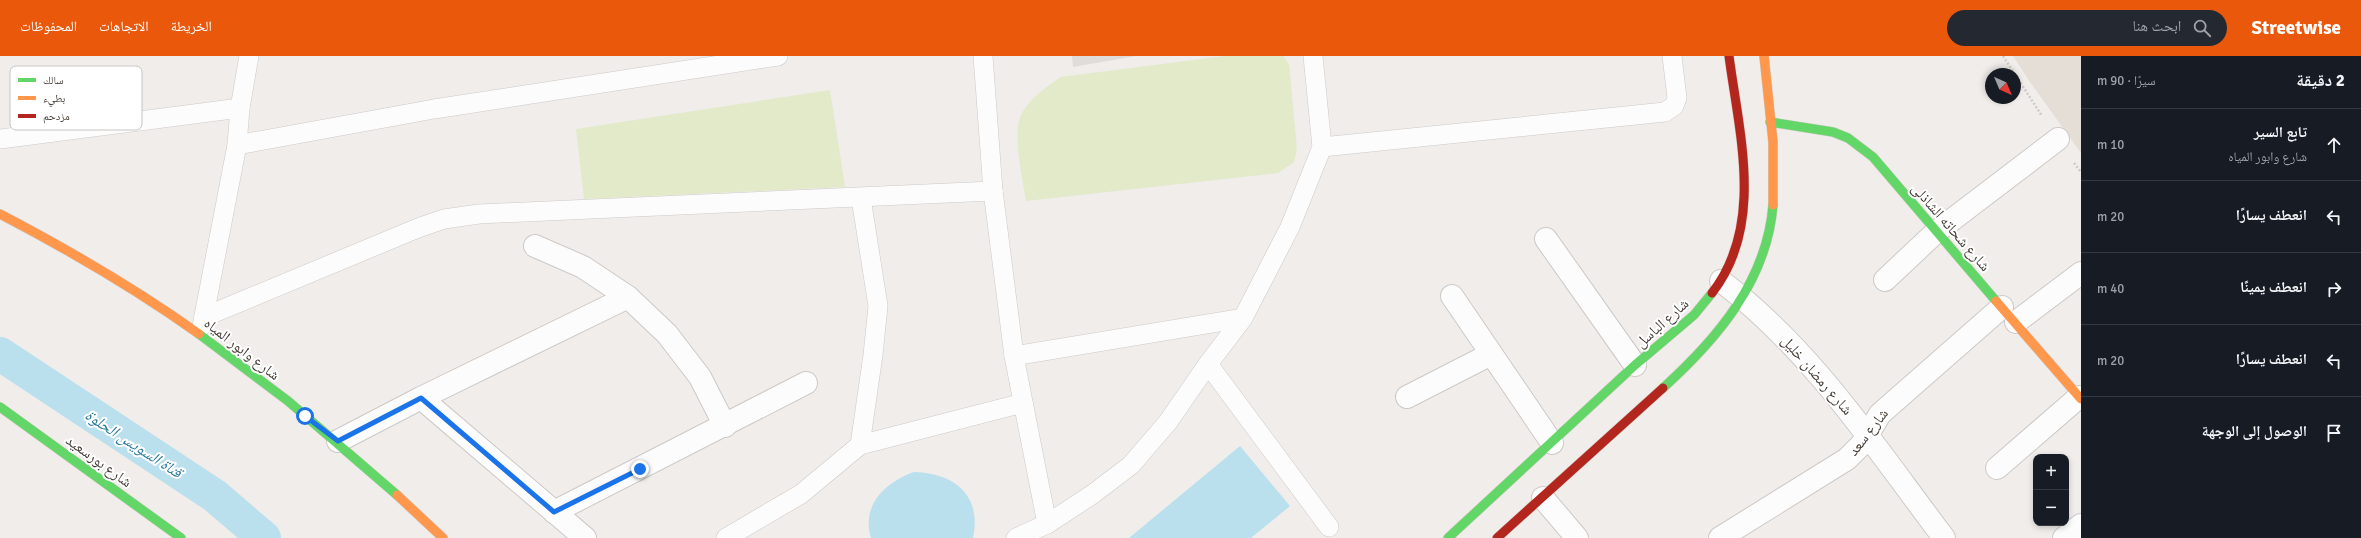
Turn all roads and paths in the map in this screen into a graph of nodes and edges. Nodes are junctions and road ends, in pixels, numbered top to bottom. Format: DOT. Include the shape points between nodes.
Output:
graph roads {
  1 [pos="249,56"];
  2 [pos="778,56"];
  3 [pos="983,56"];
  4 [pos="1313,56"];
  5 [pos="1672,56"];
  6 [pos="1729,56"];
  7 [pos="1764,56"];
  8 [pos="240,108"];
  9 [pos="142,121"];
  10 [pos="1770,122"];
  11 [pos="70,130"];
  12 [pos="0,139"];
  13 [pos="2058,139"];
  14 [pos="237,145"];
  15 [pos="1322,148"];
  16 [pos="993,191"];
  17 [pos="861,198"];
  18 [pos="0,214"];
  19 [pos="1936,232"];
  20 [pos="1546,239"];
  21 [pos="535,246"];
  22 [pos="2081,273"];
  23 [pos="1885,280"];
  24 [pos="1721,281"];
  25 [pos="628,296"];
  26 [pos="1452,296"];
  27 [pos="1744,298"];
  28 [pos="2009,315"];
  29 [pos="1243,318"];
  30 [pos="202,325"];
  31 [pos="1491,354"];
  32 [pos="1014,356"];
  33 [pos="1208,364"];
  34 [pos="1635,365"];
  35 [pos="806,383"];
  36 [pos="1407,397"];
  37 [pos="421,398"];
  38 [pos="2080,398"];
  39 [pos="1023,403"];
  40 [pos="1,409"];
  41 [pos="725,426"];
  42 [pos="1867,436"];
  43 [pos="338,441"];
  44 [pos="1552,443"];
  45 [pos="860,445"];
  46 [pos="1997,468"];
  47 [pos="1543,498"];
  48 [pos="554,512"];
  49 [pos="1047,524"];
  50 [pos="2081,525"];
  51 [pos="1329,527"];
  52 [pos="181,538"];
  53 [pos="443,538"];
  54 [pos="585,538"];
  55 [pos="726,538"];
  56 [pos="1016,538"];
  57 [pos="1448,538"];
  58 [pos="1497,538"];
  59 [pos="1577,538"];
  60 [pos="1720,538"];
  61 [pos="1944,538"];
  62 [pos="2064,538"];
  1 -- 8 [label="lane"];
  2 -- 14 [label="lane" via="434,109"];
  3 -- 16 [label="lane"];
  4 -- 15 [label="lane"];
  5 -- 15 [label="lane" via="1677,98 1674,106 1665,112"];
  6 -- 24 [label="main road, شارع الباسل" via="1745,178 1745,200 1744,221 1738,242"];
  7 -- 10 [label="main road"];
  8 -- 9 [label="lane"];
  8 -- 14 [label="lane"];
  10 -- 19 [label="main road, شارع شحاته الشاذلى" via="1833,132 1848,138 1873,157"];
  10 -- 27 [label="main road" via="1774,178 1770,228 1762,258"];
  11 -- 12 [label="lane"];
  13 -- 19 [label="street"];
  14 -- 30 [label="lane"];
  15 -- 29 [label="lane" via="1290,227"];
  16 -- 17 [label="lane"];
  16 -- 32 [label="lane"];
  17 -- 30 [label="lane" via="479,214 444,219 418,228"];
  17 -- 45 [label="lane" via="878,306"];
  18 -- 30 [label="main road, شارع وابور المياه"];
  19 -- 23 [label="street"];
  19 -- 28 [label="main road, شارع شحاته الشاذلى"];
  20 -- 34 [label="street"];
  21 -- 25 [label="street" via="583,267"];
  22 -- 28 [label="street, شارع سعد"];
  24 -- 27 [label="street, شارع رمضان خليل"];
  24 -- 34 [label="main road, شارع الباسل" via="1694,315"];
  25 -- 37 [label="street"];
  25 -- 41 [label="street" via="668,334 695,371"];
  26 -- 31 [label="street"];
  27 -- 42 [label="street, شارع رمضان خليل" via="1806,359 1840,398"];
  27 -- 47 [label="main road" via="1716,337"];
  28 -- 38 [label="main road, شارع شحاته الشاذلى"];
  28 -- 42 [label="street, شارع سعد" via="1898,397 1880,414"];
  29 -- 32 [label="lane"];
  29 -- 33 [label="lane"];
  30 -- 43 [label="main road, شارع وابور المياه"];
  31 -- 36 [label="street"];
  31 -- 44 [label="street"];
  32 -- 39 [label="lane"];
  33 -- 49 [label="lane" via="1168,422 1131,465"];
  33 -- 51 [label="lane"];
  34 -- 44 [label="main road, شارع الباسل"];
  35 -- 41 [label="street"];
  37 -- 43 [label="street"];
  37 -- 48 [label="street"];
  38 -- 46 [label="street"];
  39 -- 45 [label="lane"];
  39 -- 49 [label="lane"];
  40 -- 52 [label="main road, شارع بورسعيد"];
  41 -- 48 [label="street"];
  42 -- 60 [label="street, شارع سعد" via="1847,459"];
  42 -- 61 [label="street, شارع رمضان خليل"];
  43 -- 53 [label="main road, شارع وابور المياه"];
  44 -- 57 [label="main road, شارع الباسل"];
  45 -- 55 [label="lane" via="801,494"];
  47 -- 58 [label="main road"];
  47 -- 59 [label="street"];
  48 -- 54 [label="street"];
  49 -- 56 [label="lane"];
  50 -- 62 [label="street"];
}
